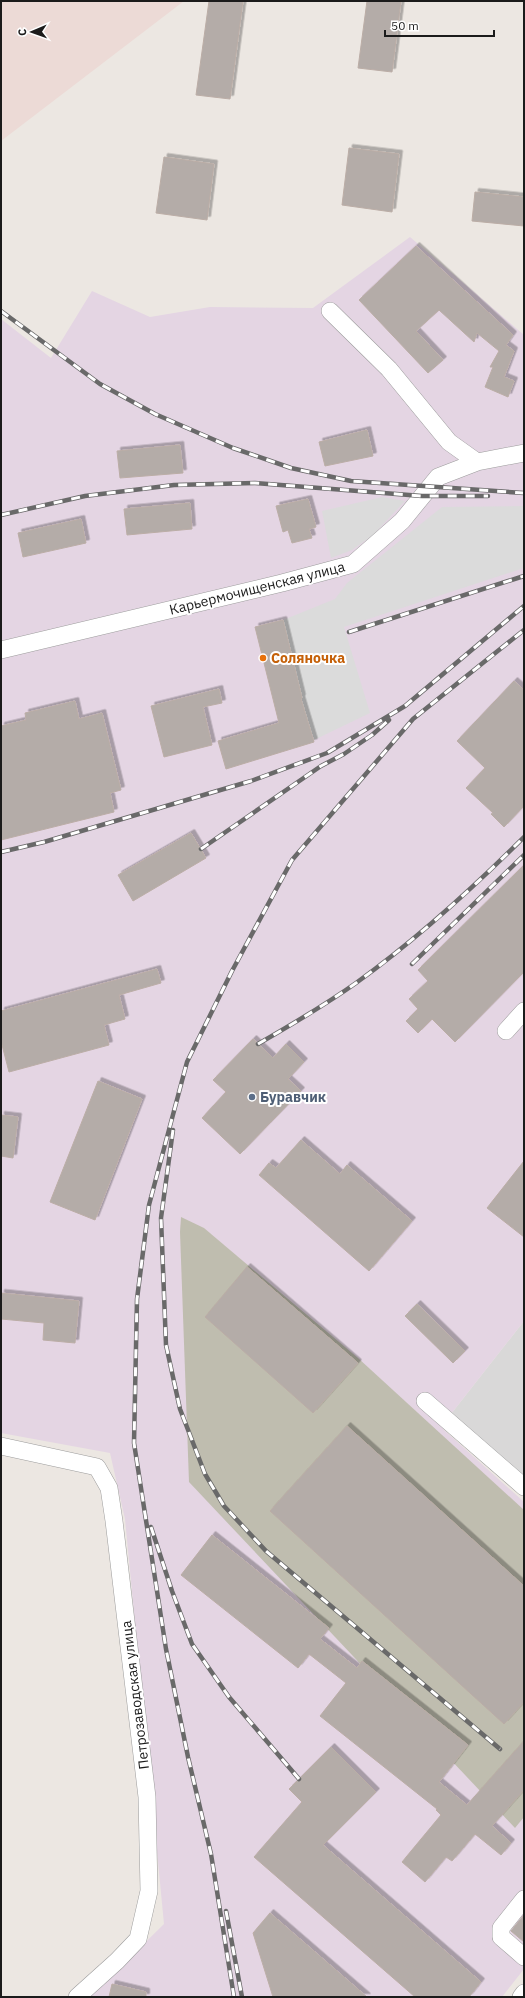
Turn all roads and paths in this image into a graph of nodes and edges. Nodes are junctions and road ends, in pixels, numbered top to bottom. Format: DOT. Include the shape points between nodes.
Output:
graph roads {
  1 [pos="330,311"];
  2 [pos="524,453"];
  3 [pos="477,462"];
  4 [pos="1,650"];
  5 [pos="524,1011"];
  6 [pos="506,1031"];
  7 [pos="425,1401"];
  8 [pos="1,1446"];
  9 [pos="524,1487"];
  10 [pos="524,1899"];
  11 [pos="524,1957"];
  12 [pos="524,1993"];
  13 [pos="77,1997"];
  14 [pos="521,1997"];
  1 -- 3 [label="street" via="389,369 450,442"];
  2 -- 3 [label="street, Карьермочищенская улица"];
  3 -- 4 [label="street, Карьермочищенская улица" via="438,477 402,521 353,564"];
  5 -- 6 [label="street"];
  7 -- 9 [label="street"];
  8 -- 13 [label="street, Петрозаводская улица" via="97,1467 109,1488 114,1521 147,1797 149,1891 138,1939"];
  10 -- 11 [label="street" via="501,1928 501,1937"];
  12 -- 14 [label="street"];
}
